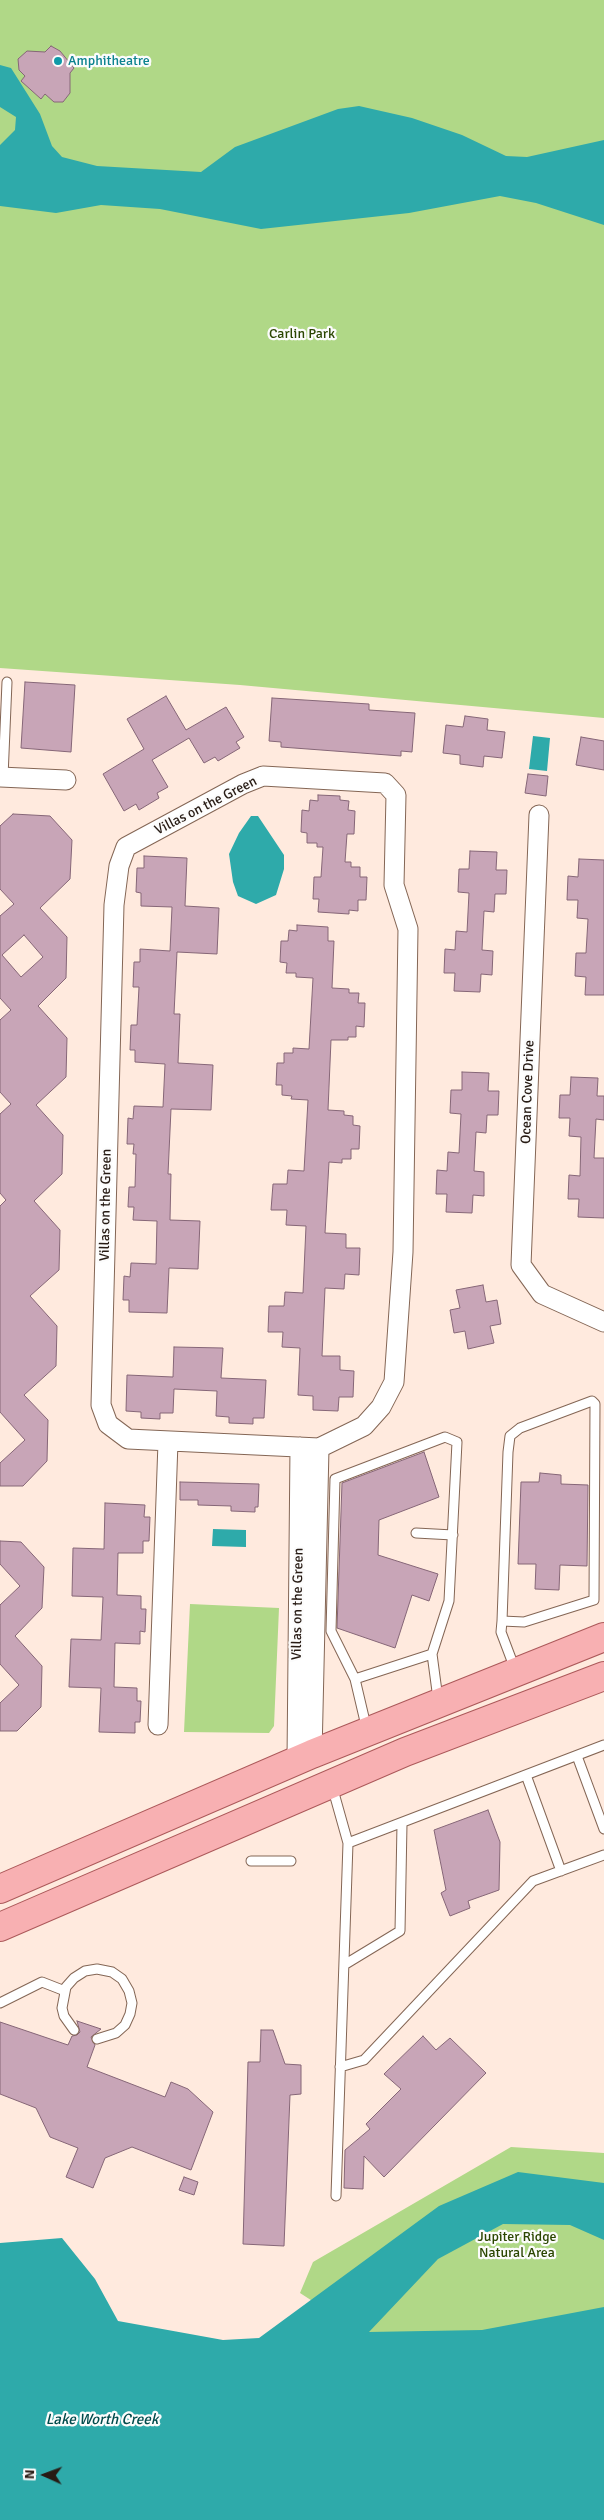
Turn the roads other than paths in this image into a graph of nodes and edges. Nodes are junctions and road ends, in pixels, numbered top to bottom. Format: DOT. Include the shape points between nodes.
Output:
graph roads {
  1 [pos="8,682"];
  2 [pos="2,777"];
  3 [pos="66,780"];
  4 [pos="539,815"];
  5 [pos="604,1322"];
  6 [pos="168,1442"];
  7 [pos="300,1447"];
  8 [pos="319,1448"];
  9 [pos="416,1533"];
  10 [pos="452,1535"];
  11 [pos="502,1621"];
  12 [pos="604,1637"];
  13 [pos="432,1654"];
  14 [pos="516,1671"];
  15 [pos="604,1676"];
  16 [pos="355,1679"];
  17 [pos="438,1701"];
  18 [pos="158,1726"];
  19 [pos="367,1731"];
  20 [pos="604,1745"];
  21 [pos="576,1756"];
  22 [pos="304,1757"];
  23 [pos="526,1776"];
  24 [pos="332,1784"];
  25 [pos="402,1824"];
  26 [pos="604,1829"];
  27 [pos="348,1843"];
  28 [pos="187,1845"];
  29 [pos="604,1855"];
  30 [pos="250,1861"];
  31 [pos="291,1861"];
  32 [pos="561,1871"];
  33 [pos="0,1889"];
  34 [pos="0,1926"];
  35 [pos="344,1965"];
  36 [pos="65,1991"];
  37 [pos="0,2003"];
  38 [pos="74,2030"];
  39 [pos="97,2039"];
  40 [pos="340,2067"];
  41 [pos="336,2196"];
  1 -- 2 [label="lane"];
  2 -- 3 [label="street"];
  4 -- 5 [label="street, Ocean Cove Drive" via="521,1265 542,1294"];
  6 -- 7 [label="street, Villas on the Green"];
  6 -- 8 [label="street, Villas on the Green" via="128,1440 108,1424 101,1405 114,905 119,866 126,848 263,776 385,783 396,795 394,886 408,929 403,1252 394,1382 382,1407 364,1426"];
  6 -- 18 [label="street"];
  7 -- 8 [label="street, Villas on the Green"];
  7 -- 22 [label="street, Villas on the Green"];
  8 -- 22 [label="street, Villas on the Green"];
  9 -- 10 [label="lane"];
  10 -- 13 [label="lane" via="449,1601"];
  10 -- 16 [label="lane" via="457,1442 445,1437 335,1478 331,1632"];
  11 -- 11 [label="lane" via="510,1436 520,1428 592,1401 595,1404 594,1600 524,1622"];
  11 -- 14 [label="lane" via="502,1632"];
  12 -- 14 [label="main road"];
  13 -- 16 [label="lane"];
  13 -- 17 [label="lane"];
  14 -- 17 [label="main road"];
  15 -- 24 [label="main road" via="405,1752"];
  16 -- 19 [label="lane"];
  17 -- 19 [label="main road"];
  17 -- 28 [label="main road" via="430,1725 216,1820"];
  19 -- 22 [label="main road"];
  20 -- 21 [label="lane"];
  21 -- 23 [label="lane"];
  21 -- 26 [label="lane"];
  22 -- 33 [label="main road"];
  23 -- 25 [label="lane"];
  23 -- 32 [label="lane"];
  24 -- 27 [label="lane"];
  24 -- 28 [label="main road"];
  25 -- 27 [label="lane"];
  25 -- 35 [label="lane" via="400,1931"];
  27 -- 35 [label="lane"];
  28 -- 34 [label="main road"];
  29 -- 32 [label="lane"];
  30 -- 31 [label="lane"];
  32 -- 40 [label="lane" via="533,1881 364,2060"];
  35 -- 40 [label="lane"];
  36 -- 37 [label="lane" via="42,1982"];
  36 -- 38 [label="lane" via="62,2008"];
  36 -- 39 [label="lane" via="74,1978 85,1971 112,1972 122,1979 132,2003 130,2014 116,2033"];
  40 -- 41 [label="lane"];
}
